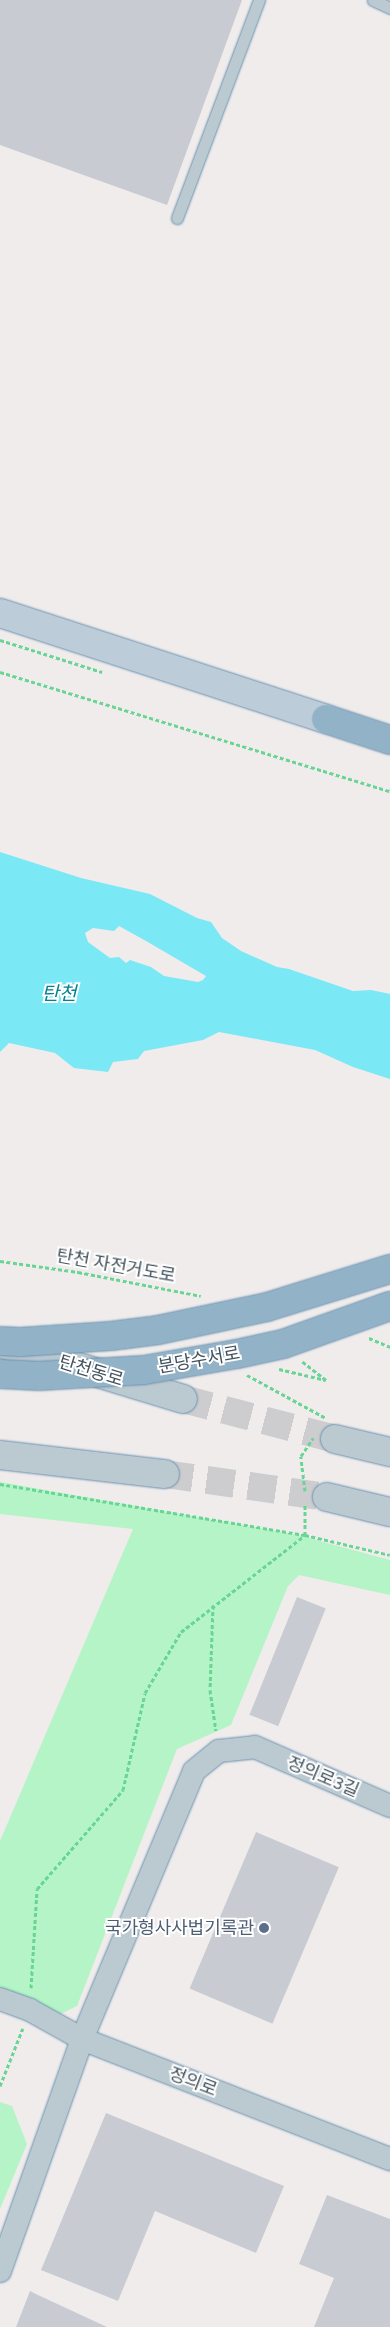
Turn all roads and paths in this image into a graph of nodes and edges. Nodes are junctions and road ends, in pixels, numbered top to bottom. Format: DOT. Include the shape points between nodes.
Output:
graph roads {
  1 [pos="258,0"];
  2 [pos="373,0"];
  3 [pos="390,8"];
  4 [pos="177,218"];
  5 [pos="0,614"];
  6 [pos="0,672"];
  7 [pos="326,719"];
  8 [pos="390,731"];
  9 [pos="390,740"];
  10 [pos="390,791"];
  11 [pos="0,1261"];
  12 [pos="390,1269"];
  13 [pos="210,1298"];
  14 [pos="390,1306"];
  15 [pos="0,1342"];
  16 [pos="0,1374"];
  17 [pos="183,1399"];
  18 [pos="325,1428"];
  19 [pos="390,1452"];
  20 [pos="0,1455"];
  21 [pos="165,1474"];
  22 [pos="0,1484"];
  23 [pos="327,1497"];
  24 [pos="390,1512"];
  25 [pos="305,1535"];
  26 [pos="390,1555"];
  27 [pos="213,1605"];
  28 [pos="219,1751"];
  29 [pos="390,1806"];
  30 [pos="0,1999"];
  31 [pos="30,2010"];
  32 [pos="82,2039"];
  33 [pos="0,2086"];
  34 [pos="390,2159"];
  35 [pos="0,2271"];
  1 -- 4 [label="lane"];
  2 -- 3 [label="lane"];
  5 -- 7 [label="main road"];
  6 -- 10 [label="path"];
  7 -- 8 [label="highway" via="362,723"];
  7 -- 9 [label="highway"];
  11 -- 13 [label="path, 탄천 자전거도로" via="78,1272"];
  12 -- 15 [label="highway, 분당수서로, bridge" via="267,1307 158,1330"];
  14 -- 16 [label="highway, 분당수서로, bridge" via="282,1344 228,1356 144,1370 39,1376"];
  15 -- 17 [label="street, 탄천동로"];
  18 -- 19 [label="street"];
  18 -- 25 [label="path" via="301,1456"];
  20 -- 21 [label="street"];
  22 -- 25 [label="path"];
  23 -- 24 [label="street"];
  25 -- 26 [label="path"];
  25 -- 27 [label="path"];
  27 -- 28 [label="path" via="210,1690"];
  27 -- 31 [label="path" via="181,1632 145,1693 123,1790 37,1890"];
  28 -- 29 [label="street, 정의로3길" via="255,1747"];
  28 -- 32 [label="street" via="194,1772"];
  30 -- 31 [label="street, 정의로"];
  31 -- 32 [label="street, 정의로"];
  31 -- 33 [label="path"];
  32 -- 34 [label="street, 정의로"];
  32 -- 35 [label="street"];
}
